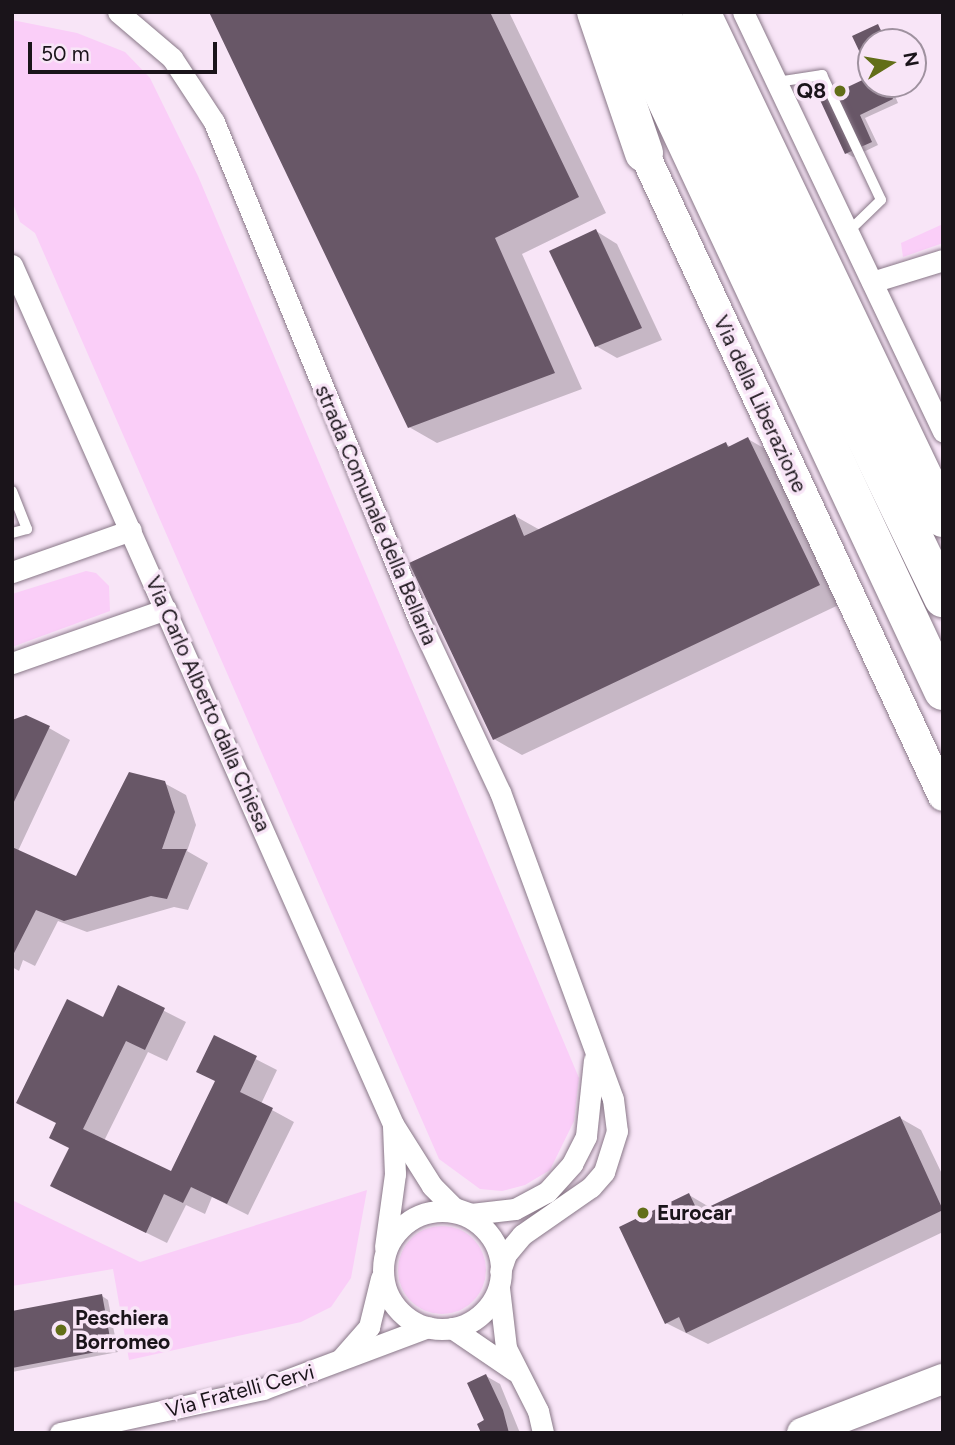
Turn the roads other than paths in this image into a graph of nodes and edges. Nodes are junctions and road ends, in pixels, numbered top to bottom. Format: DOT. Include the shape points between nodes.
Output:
graph roads {
  1 [pos="118,12"];
  2 [pos="576,12"];
  3 [pos="596,12"];
  4 [pos="625,12"];
  5 [pos="660,12"];
  6 [pos="701,12"];
  7 [pos="743,12"];
  8 [pos="777,82"];
  9 [pos="643,153"];
  10 [pos="848,232"];
  11 [pos="943,260"];
  12 [pos="12,265"];
  13 [pos="872,282"];
  14 [pos="17,287"];
  15 [pos="943,432"];
  16 [pos="12,491"];
  17 [pos="943,518"];
  18 [pos="131,530"];
  19 [pos="12,533"];
  20 [pos="12,572"];
  21 [pos="943,598"];
  22 [pos="166,609"];
  23 [pos="12,663"];
  24 [pos="943,691"];
  25 [pos="943,796"];
  26 [pos="594,1045"];
  27 [pos="393,1124"];
  28 [pos="383,1263"];
  29 [pos="500,1275"];
  30 [pos="428,1327"];
  31 [pos="452,1328"];
  32 [pos="337,1363"];
  33 [pos="515,1371"];
  34 [pos="943,1379"];
  35 [pos="538,1411"];
  36 [pos="60,1433"];
  37 [pos="543,1433"];
  38 [pos="560,1433"];
  39 [pos="802,1433"];
  1 -- 26 [label="street, strada Comunale della Bellaria" via="172,58 214,122 419,620 500,792"];
  2 -- 9 [label="street, Via della Liberazione"];
  3 -- 9 [label="highway"];
  4 -- 24 [label="highway"];
  5 -- 21 [label="highway"];
  6 -- 17 [label="highway"];
  7 -- 8 [label="street"];
  8 -- 10 [label="street"];
  8 -- 10 [label="lane" via="822,75 881,200"];
  9 -- 25 [label="street, Via della Liberazione"];
  10 -- 13 [label="street"];
  11 -- 13 [label="street"];
  12 -- 14 [label="street, Via Carlo Alberto dalla Chiesa"];
  13 -- 15 [label="street"];
  14 -- 18 [label="street, Via Carlo Alberto dalla Chiesa"];
  16 -- 19 [label="lane" via="27,529"];
  18 -- 20 [label="street"];
  18 -- 22 [label="street, Via Carlo Alberto dalla Chiesa"];
  22 -- 23 [label="street"];
  22 -- 27 [label="street, Via Carlo Alberto dalla Chiesa"];
  26 -- 27 [label="street, Via Carlo Alberto dalla Chiesa" via="588,1126 566,1172 547,1192 521,1207 484,1214 463,1210 432,1186"];
  26 -- 29 [label="street" via="616,1109 617,1131 609,1163 591,1187 522,1235 506,1254"];
  27 -- 28 [label="street, Via Carlo Alberto dalla Chiesa" via="394,1174"];
  28 -- 29 [label="street" via="391,1239 405,1224 426,1213 448,1211 485,1229 498,1252"];
  28 -- 30 [label="street" via="393,1303 411,1320"];
  28 -- 32 [label="street, Via Fratelli Cervi" via="369,1327"];
  29 -- 31 [label="street" via="481,1315"];
  29 -- 33 [label="street" via="499,1320"];
  30 -- 31 [label="street"];
  30 -- 32 [label="street, Via Fratelli Cervi"];
  31 -- 33 [label="street"];
  32 -- 36 [label="street, Via Fratelli Cervi" via="264,1389"];
  33 -- 35 [label="street"];
  34 -- 39 [label="street"];
  35 -- 37 [label="street"];
  35 -- 38 [label="street"];
}
